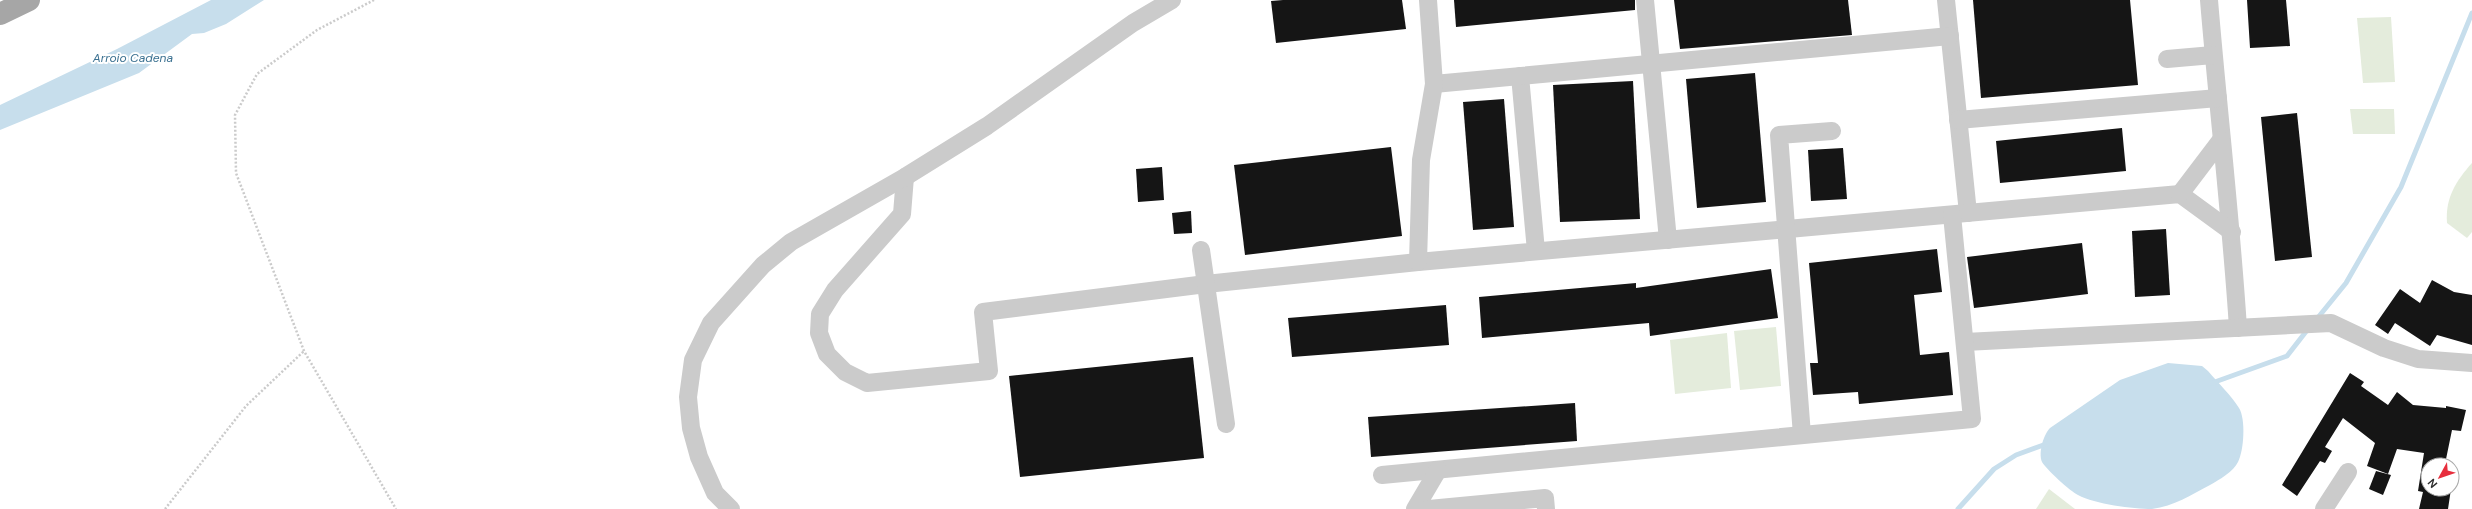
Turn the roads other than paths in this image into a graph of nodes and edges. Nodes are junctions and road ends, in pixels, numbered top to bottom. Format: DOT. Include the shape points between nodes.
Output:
graph roads {
  1 [pos="29,0"];
  2 [pos="1172,0"];
  3 [pos="1428,0"];
  4 [pos="1645,0"];
  5 [pos="1946,0"];
  6 [pos="2209,0"];
  7 [pos="0,14"];
  8 [pos="1950,36"];
  9 [pos="2213,55"];
  10 [pos="2167,59"];
  11 [pos="1653,64"];
  12 [pos="1520,76"];
  13 [pos="1434,84"];
  14 [pos="2218,98"];
  15 [pos="1958,120"];
  16 [pos="1832,131"];
  17 [pos="2221,140"];
  18 [pos="905,177"];
  19 [pos="2180,194"];
  20 [pos="1960,214"];
  21 [pos="1786,230"];
  22 [pos="2232,232"];
  23 [pos="1668,240"];
  24 [pos="1201,250"];
  25 [pos="1536,251"];
  26 [pos="1418,262"];
  27 [pos="1206,284"];
  28 [pos="2238,328"];
  29 [pos="1965,342"];
  30 [pos="2472,364"];
  31 [pos="1226,424"];
  32 [pos="1802,435"];
  33 [pos="1438,470"];
  34 [pos="2348,472"];
  35 [pos="1382,475"];
  36 [pos="731,509"];
  37 [pos="1415,509"];
  38 [pos="1429,509"];
  39 [pos="1546,509"];
  40 [pos="2324,509"];
  1 -- 7 [label="main road"];
  2 -- 18 [label="street" via="1133,23 987,126"];
  3 -- 13 [label="street"];
  4 -- 11 [label="street"];
  5 -- 8 [label="street"];
  6 -- 9 [label="street"];
  8 -- 11 [label="street"];
  8 -- 15 [label="street"];
  9 -- 10 [label="street"];
  9 -- 14 [label="street"];
  11 -- 12 [label="street"];
  11 -- 23 [label="street"];
  12 -- 13 [label="street"];
  12 -- 25 [label="street"];
  13 -- 26 [label="street" via="1421,160"];
  14 -- 15 [label="street"];
  14 -- 17 [label="street"];
  15 -- 20 [label="street"];
  16 -- 21 [label="street" via="1779,135"];
  17 -- 19 [label="street"];
  17 -- 22 [label="street"];
  18 -- 27 [label="street" via="902,214 835,290 820,314 818,333 827,354 845,372 867,383 989,371 983,312"];
  18 -- 36 [label="street" via="791,242 763,265 711,323 693,360 689,405 699,457 715,493"];
  19 -- 20 [label="street"];
  19 -- 22 [label="street"];
  20 -- 21 [label="street"];
  20 -- 29 [label="street"];
  21 -- 23 [label="street"];
  21 -- 32 [label="street"];
  22 -- 28 [label="street"];
  23 -- 25 [label="street"];
  24 -- 27 [label="street"];
  25 -- 26 [label="street"];
  26 -- 27 [label="street"];
  27 -- 31 [label="street"];
  28 -- 29 [label="street"];
  28 -- 30 [label="street" via="2332,323 2418,359"];
  29 -- 32 [label="street" via="1972,419"];
  32 -- 33 [label="street"];
  33 -- 35 [label="street"];
  33 -- 37 [label="street"];
  34 -- 40 [label="street"];
  38 -- 39 [label="street" via="1544,498"];
}
